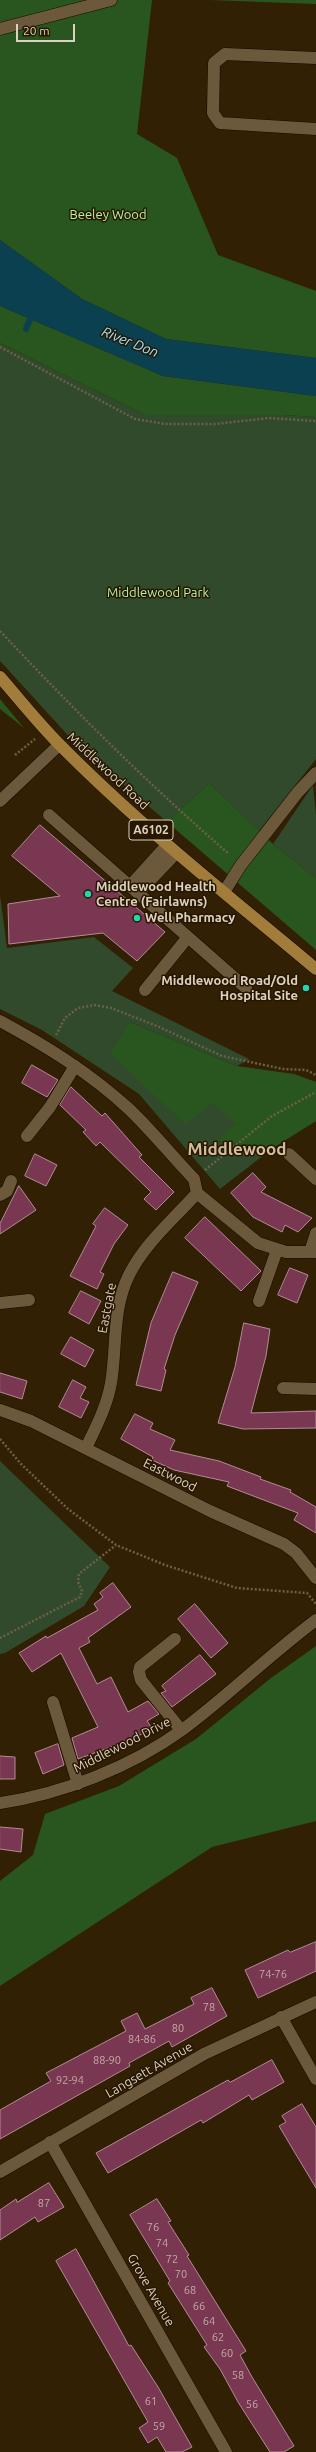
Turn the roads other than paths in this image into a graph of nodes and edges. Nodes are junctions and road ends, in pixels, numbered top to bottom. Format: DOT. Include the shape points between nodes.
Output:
graph roads {
  1 [pos="111,0"];
  2 [pos="0,29"];
  3 [pos="316,58"];
  4 [pos="316,129"];
  5 [pos="0,677"];
  6 [pos="59,745"];
  7 [pos="316,773"];
  8 [pos="0,801"];
  9 [pos="50,815"];
  10 [pos="172,849"];
  11 [pos="134,890"];
  12 [pos="224,892"];
  13 [pos="188,937"];
  14 [pos="316,969"];
  15 [pos="246,988"];
  16 [pos="145,990"];
  17 [pos="0,1021"];
  18 [pos="75,1066"];
  19 [pos="27,1136"];
  20 [pos="289,1154"];
  21 [pos="316,1179"];
  22 [pos="11,1181"];
  23 [pos="197,1194"];
  24 [pos="0,1195"];
  25 [pos="316,1233"];
  26 [pos="277,1250"];
  27 [pos="313,1252"];
  28 [pos="29,1300"];
  29 [pos="259,1301"];
  30 [pos="0,1303"];
  31 [pos="283,1388"];
  32 [pos="316,1389"];
  33 [pos="0,1410"];
  34 [pos="86,1448"];
  35 [pos="316,1578"];
  36 [pos="316,1620"];
  37 [pos="175,1639"];
  38 [pos="53,1702"];
  39 [pos="181,1730"];
  40 [pos="78,1784"];
  41 [pos="0,1803"];
  42 [pos="316,2002"];
  43 [pos="281,2017"];
  44 [pos="316,2079"];
  45 [pos="50,2142"];
  46 [pos="0,2172"];
  47 [pos="226,2452"];
  1 -- 2 [label="street"];
  3 -- 4 [label="street" via="225,54 214,63 213,113 220,123"];
  5 -- 6 [label="main road, Middlewood Road / A6102"];
  6 -- 8 [label="street"];
  6 -- 10 [label="main road, Middlewood Road / A6102"];
  7 -- 12 [label="street" via="298,792"];
  9 -- 11 [label="street"];
  10 -- 11 [label="street"];
  10 -- 12 [label="main road, Middlewood Road / A6102"];
  11 -- 13 [label="street"];
  12 -- 14 [label="main road, Middlewood Road / A6102"];
  13 -- 15 [label="street"];
  13 -- 16 [label="street"];
  17 -- 18 [label="street" via="49,1048"];
  18 -- 19 [label="street" via="50,1107"];
  18 -- 23 [label="street" via="130,1110 194,1179"];
  20 -- 21 [label="street"];
  22 -- 24 [label="street" via="7,1191"];
  23 -- 26 [label="street" via="258,1243"];
  23 -- 34 [label="street, Eastgate" via="140,1255 128,1276 117,1318 107,1401"];
  25 -- 27 [label="street"];
  26 -- 27 [label="street"];
  26 -- 29 [label="street"];
  28 -- 30 [label="street"];
  31 -- 32 [label="street"];
  33 -- 34 [label="street, Eastwood" via="31,1421"];
  34 -- 35 [label="street, Eastwood" via="210,1511 284,1544 296,1553"];
  36 -- 39 [label="street, Middlewood Drive" via="277,1649"];
  37 -- 39 [label="street" via="140,1667 139,1672 141,1680"];
  38 -- 40 [label="street"];
  39 -- 40 [label="street, Middlewood Drive" via="150,1749"];
  40 -- 41 [label="street, Middlewood Drive" via="27,1799"];
  42 -- 43 [label="street, Langsett Avenue"];
  43 -- 44 [label="street"];
  43 -- 45 [label="street, Langsett Avenue" via="204,2054"];
  45 -- 46 [label="street, Langsett Avenue"];
  45 -- 47 [label="street, Grove Avenue"];
}
